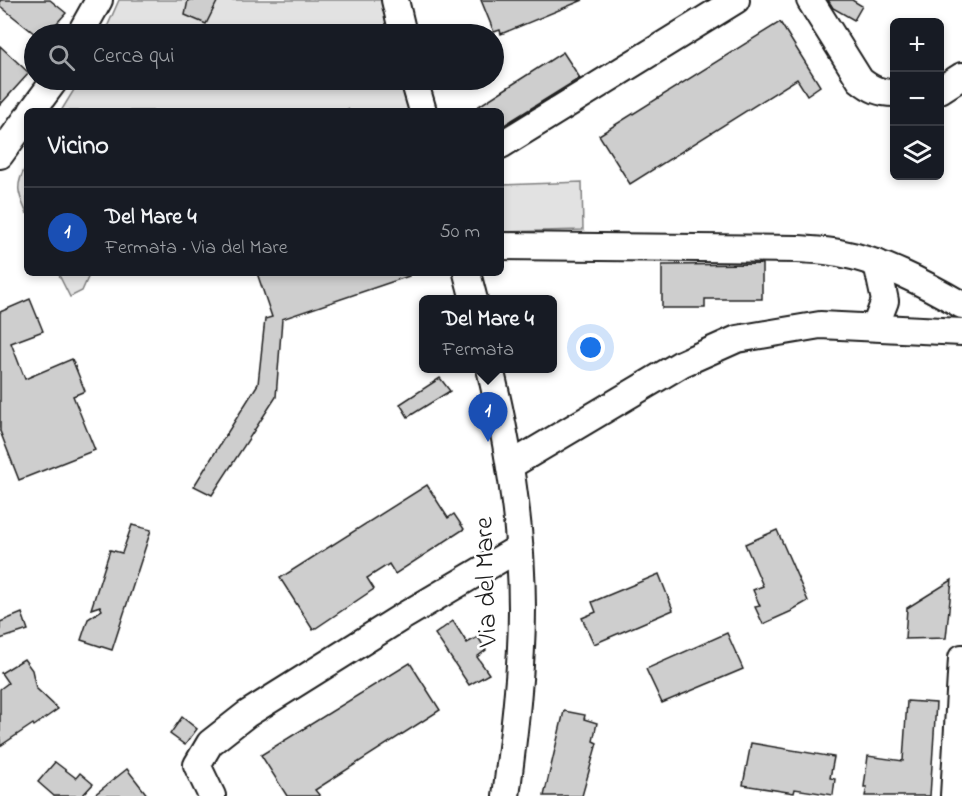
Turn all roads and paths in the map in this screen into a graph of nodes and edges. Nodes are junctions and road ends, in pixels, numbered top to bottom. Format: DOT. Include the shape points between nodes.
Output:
graph roads {
  1 [pos="99,0"];
  2 [pos="395,0"];
  3 [pos="736,0"];
  4 [pos="810,0"];
  5 [pos="86,24"];
  6 [pos="401,24"];
  7 [pos="962,76"];
  8 [pos="944,87"];
  9 [pos="48,90"];
  10 [pos="417,90"];
  11 [pos="890,93"];
  12 [pos="34,108"];
  13 [pos="422,108"];
  14 [pos="24,122"];
  15 [pos="504,143"];
  16 [pos="0,155"];
  17 [pos="504,246"];
  18 [pos="877,263"];
  19 [pos="468,276"];
  20 [pos="473,295"];
  21 [pos="962,305"];
  22 [pos="875,327"];
  23 [pos="962,332"];
  24 [pos="491,373"];
  25 [pos="511,465"];
  26 [pos="519,548"];
  27 [pos="962,658"];
  28 [pos="212,796"];
  29 [pos="506,796"];
  30 [pos="954,796"];
  1 -- 5 [label="street"];
  2 -- 6 [label="street"];
  3 -- 15 [label="street"];
  4 -- 11 [label="street" via="860,80 877,91"];
  7 -- 8 [label="street"];
  9 -- 12 [label="street"];
  10 -- 13 [label="street"];
  14 -- 16 [label="street"];
  17 -- 18 [label="street" via="798,249 839,253"];
  18 -- 21 [label="street"];
  18 -- 22 [label="street" via="885,301"];
  19 -- 20 [label="street"];
  22 -- 23 [label="street"];
  22 -- 25 [label="street" via="820,325 737,339 681,364"];
  24 -- 25 [label="street, Via del Mare"];
  25 -- 26 [label="street, Via del Mare"];
  26 -- 28 [label="street" via="247,714 210,743 197,765"];
  26 -- 29 [label="street, Via del Mare" via="522,609 516,723"];
  27 -- 30 [label="street"];
}
